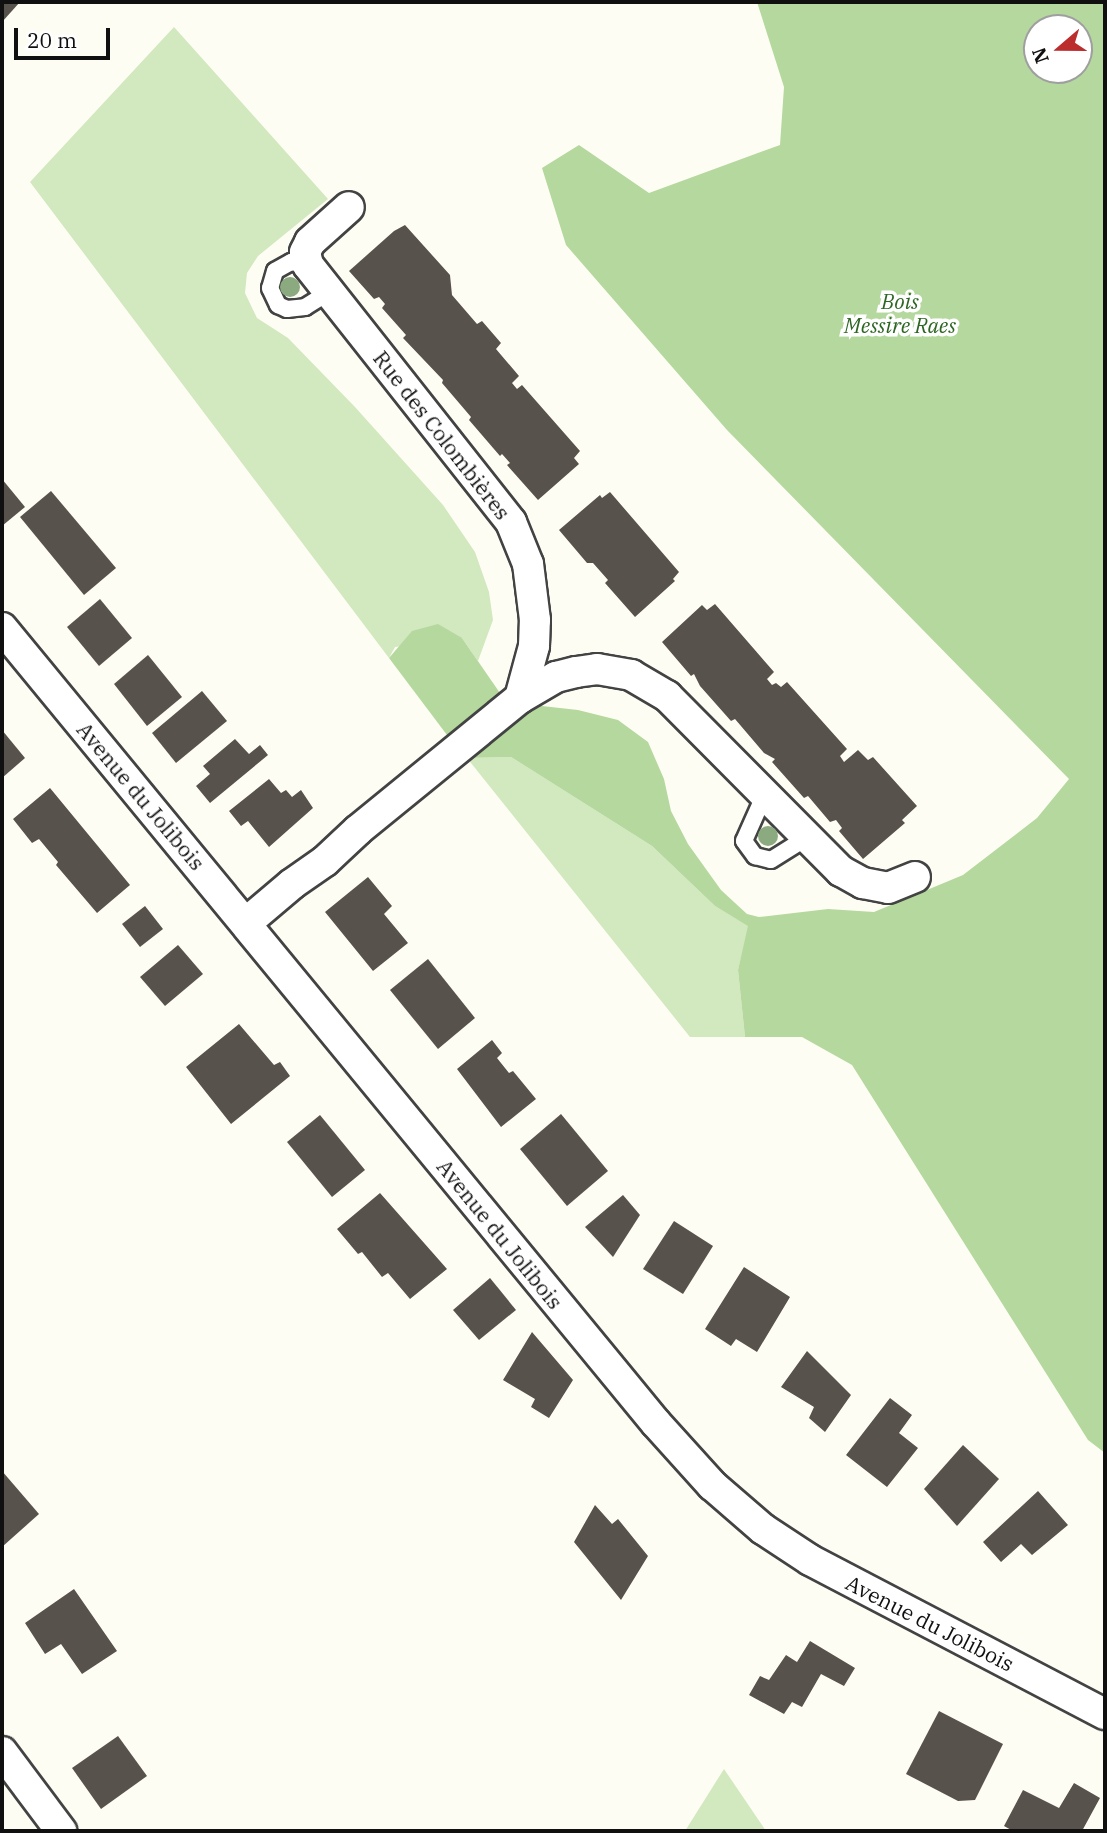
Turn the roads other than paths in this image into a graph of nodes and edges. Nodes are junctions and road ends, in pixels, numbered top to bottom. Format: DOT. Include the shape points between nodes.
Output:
graph roads {
  1 [pos="349,207"];
  2 [pos="307,265"];
  3 [pos="327,293"];
  4 [pos="2,628"];
  5 [pos="520,698"];
  6 [pos="764,796"];
  7 [pos="806,838"];
  8 [pos="915,877"];
  9 [pos="246,923"];
  10 [pos="1105,1714"];
  11 [pos="2,1752"];
  12 [pos="61,1831"];
  1 -- 2 [label="street" via="310,242 305,252"];
  2 -- 3 [label="street, Rue des Colombières"];
  2 -- 3 [label="lane" via="290,262 275,271 270,288 278,305 305,307"];
  3 -- 5 [label="street, Rue des Colombières" via="495,499 520,540 535,620 534,646"];
  4 -- 9 [label="street, Avenue du Jolibois"];
  5 -- 6 [label="street" via="556,677 576,672 597,669 631,675 667,696"];
  5 -- 9 [label="street"];
  6 -- 7 [label="street"];
  6 -- 7 [label="lane" via="744,841 755,856 771,860"];
  7 -- 8 [label="street" via="841,871 863,883 888,888"];
  9 -- 10 [label="street, Avenue du Jolibois" via="682,1455 738,1509 810,1560"];
  11 -- 12 [label="street"];
}
